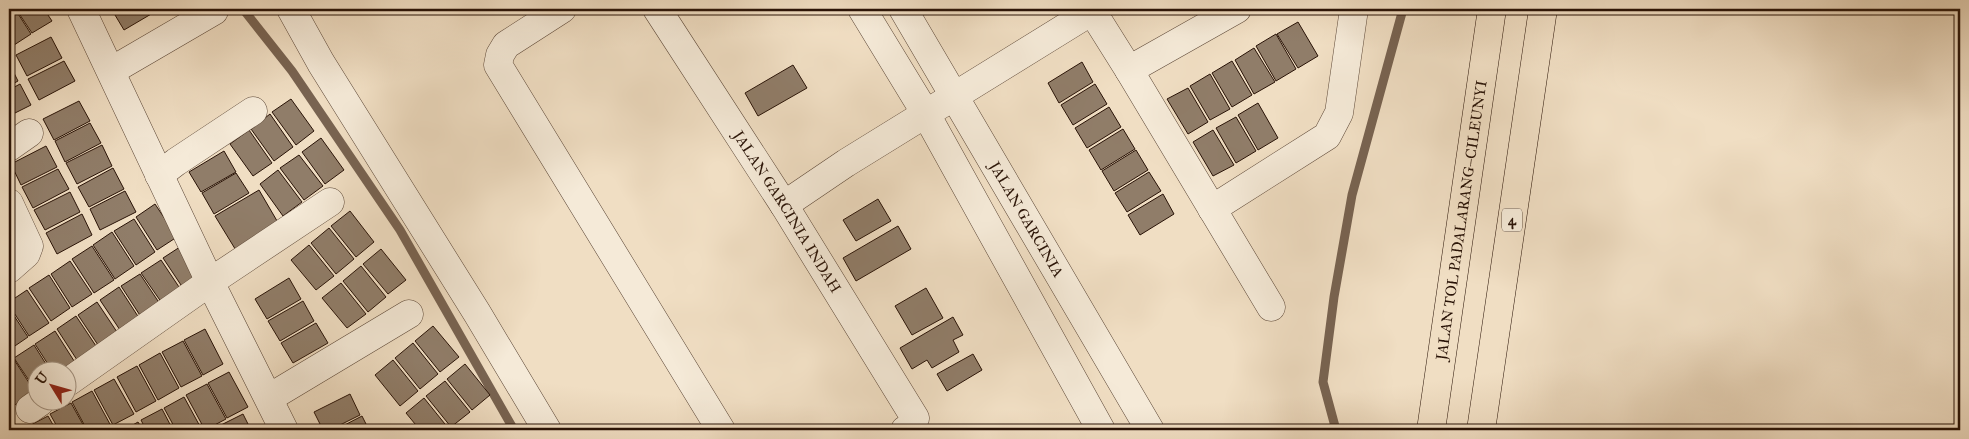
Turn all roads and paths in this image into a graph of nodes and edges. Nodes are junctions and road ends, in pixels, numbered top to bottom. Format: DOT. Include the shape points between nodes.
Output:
graph roads {
  1 [pos="81,9"];
  2 [pos="291,9"];
  3 [pos="562,9"];
  4 [pos="657,9"];
  5 [pos="862,9"];
  6 [pos="903,9"];
  7 [pos="1237,9"];
  8 [pos="1354,9"];
  9 [pos="1492,9"];
  10 [pos="1543,9"];
  11 [pos="1091,10"];
  12 [pos="214,11"];
  13 [pos="1129,70"];
  14 [pos="110,72"];
  15 [pos="954,96"];
  16 [pos="253,111"];
  17 [pos="926,114"];
  18 [pos="159,175"];
  19 [pos="330,202"];
  20 [pos="9,203"];
  21 [pos="784,205"];
  22 [pos="1212,208"];
  23 [pos="9,268"];
  24 [pos="210,282"];
  25 [pos="1271,307"];
  26 [pos="408,314"];
  27 [pos="78,375"];
  28 [pos="269,398"];
  29 [pos="910,424"];
  30 [pos="284,430"];
  31 [pos="547,430"];
  32 [pos="721,430"];
  33 [pos="1102,430"];
  34 [pos="1150,430"];
  35 [pos="1431,430"];
  36 [pos="1481,430"];
  1 -- 14 [label="street"];
  2 -- 31 [label="street" via="321,64"];
  3 -- 32 [label="street" via="506,45 498,65"];
  4 -- 21 [label="street, JALAN GARCINIA INDAH"];
  5 -- 17 [label="street"];
  6 -- 15 [label="street, JALAN GARCINIA"];
  7 -- 13 [label="street"];
  8 -- 22 [label="street" via="1339,113 1327,136"];
  9 -- 35 [label="highway, JALAN TOL PADALARANG–CILEUNYI"];
  10 -- 36 [label="highway, 4"];
  11 -- 13 [label="street"];
  11 -- 15 [label="street"];
  12 -- 14 [label="street"];
  13 -- 22 [label="street"];
  14 -- 18 [label="street"];
  15 -- 17 [label="street"];
  15 -- 34 [label="street, JALAN GARCINIA"];
  16 -- 18 [label="street"];
  17 -- 21 [label="street"];
  17 -- 33 [label="street"];
  18 -- 24 [label="street"];
  19 -- 24 [label="street"];
  20 -- 23 [label="street" via="28,246 26,254"];
  21 -- 29 [label="street, JALAN GARCINIA INDAH"];
  22 -- 25 [label="street"];
  24 -- 27 [label="street"];
  24 -- 28 [label="street"];
  26 -- 28 [label="street"];
  28 -- 30 [label="street"];
}
